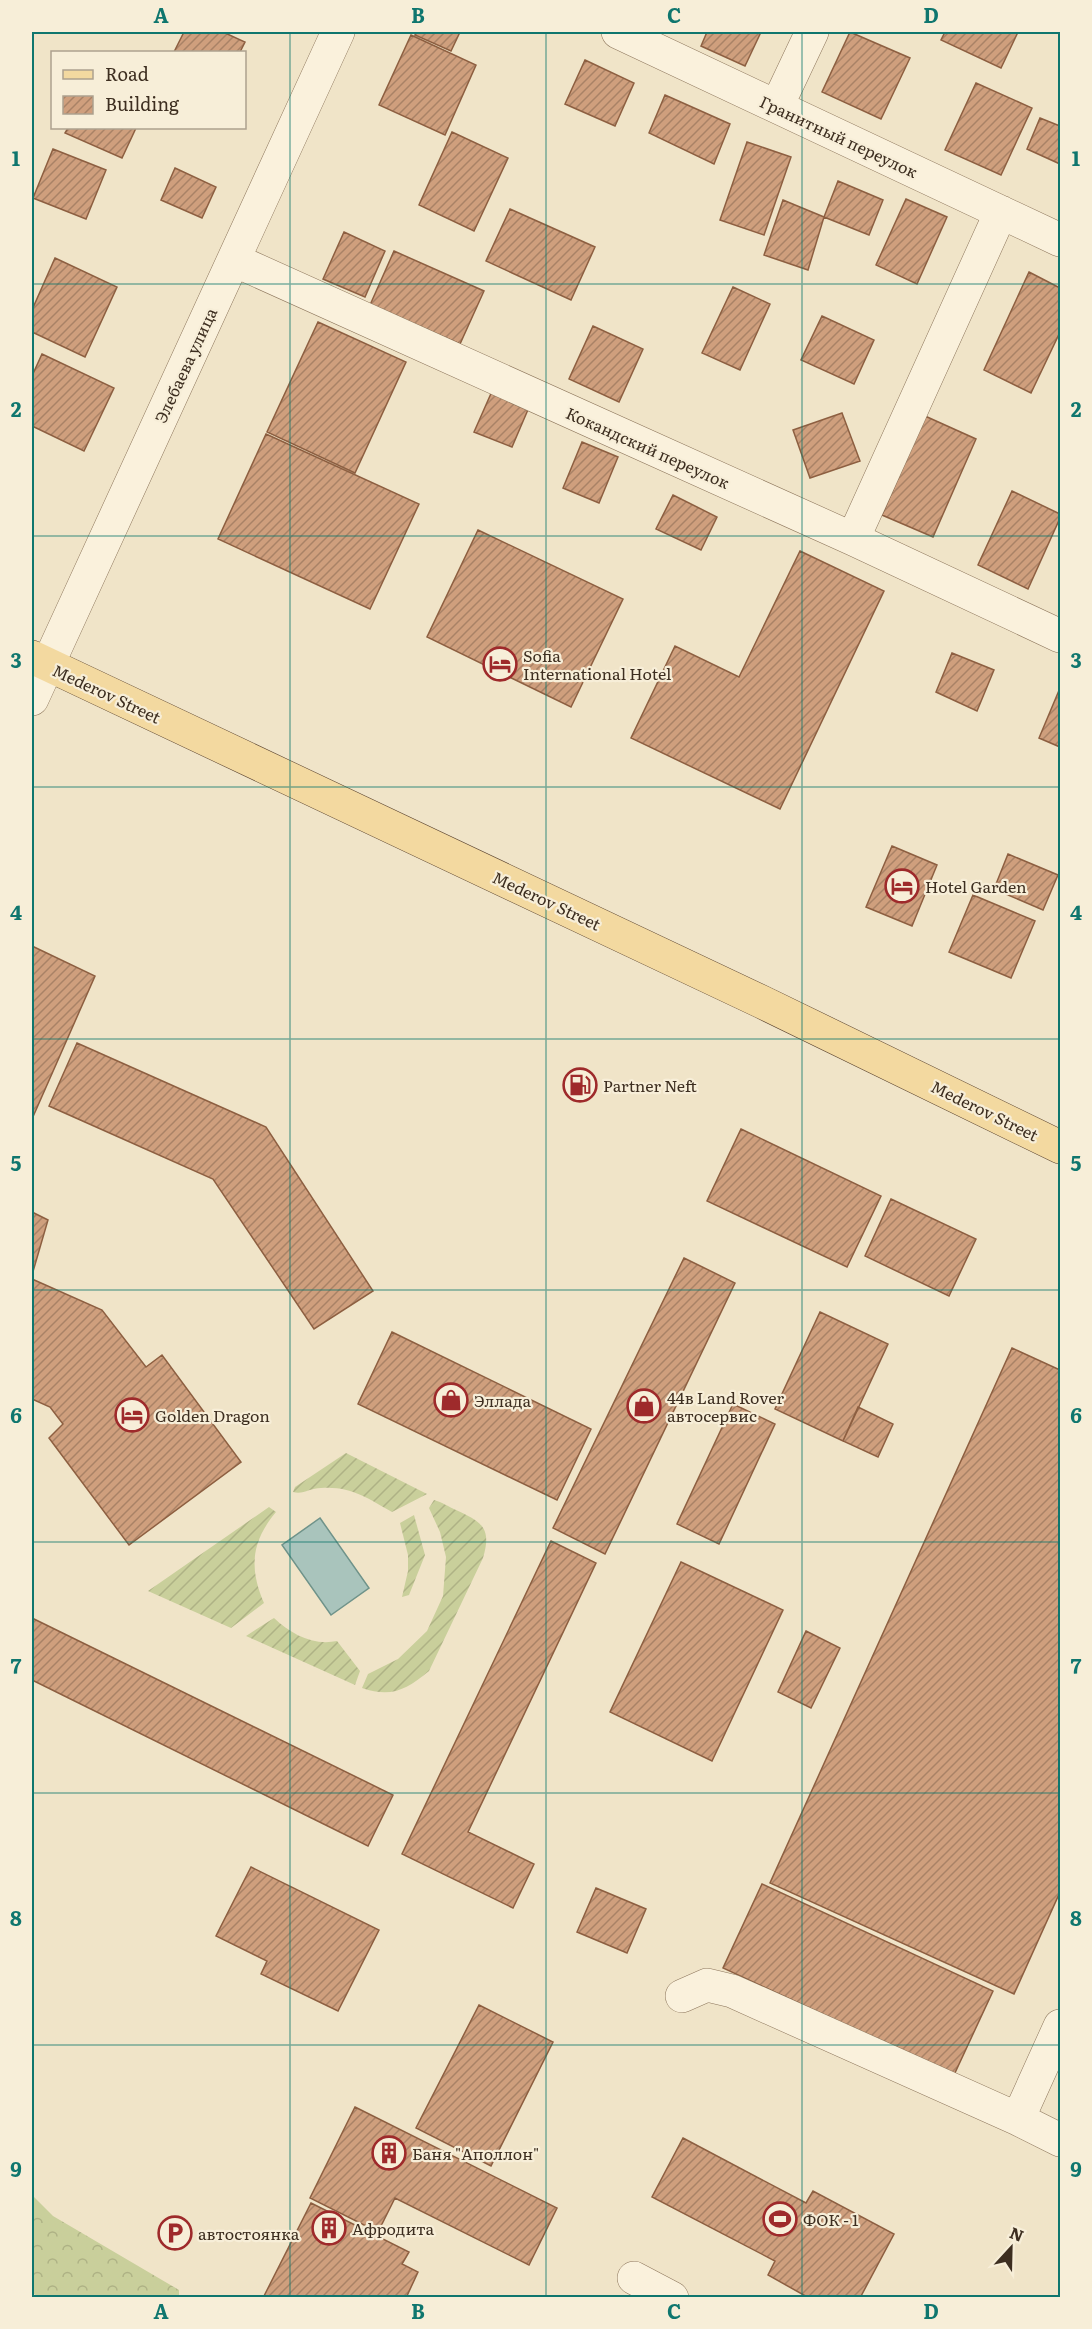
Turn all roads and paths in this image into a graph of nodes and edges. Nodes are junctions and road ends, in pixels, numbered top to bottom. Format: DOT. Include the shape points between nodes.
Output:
graph roads {
  1 [pos="338,32"];
  2 [pos="618,32"];
  3 [pos="812,32"];
  4 [pos="777,106"];
  5 [pos="1001,212"];
  6 [pos="1060,240"];
  7 [pos="234,260"];
  8 [pos="853,539"];
  9 [pos="1060,636"];
  10 [pos="39,661"];
  11 [pos="32,699"];
  12 [pos="1060,1147"];
  13 [pos="682,1996"];
  14 [pos="1060,2026"];
  15 [pos="1018,2119"];
  16 [pos="1060,2140"];
  17 [pos="634,2278"];
  18 [pos="672,2298"];
  1 -- 7 [label="street, Элебаева улица"];
  2 -- 4 [label="street, Гранитный переулок"];
  3 -- 4 [label="street"];
  4 -- 5 [label="street, Гранитный переулок"];
  5 -- 6 [label="street, Гранитный переулок"];
  5 -- 8 [label="street"];
  7 -- 8 [label="street, Кокандский переулок"];
  7 -- 10 [label="street, Элебаева улица"];
  8 -- 9 [label="street, Кокандский переулок"];
  10 -- 11 [label="street, Элебаева улица"];
  10 -- 12 [label="main road, Mederov Street" via="752,997"];
  13 -- 15 [label="street" via="707,1985 732,1990"];
  14 -- 15 [label="street"];
  15 -- 16 [label="street"];
  17 -- 18 [label="street"];
}
